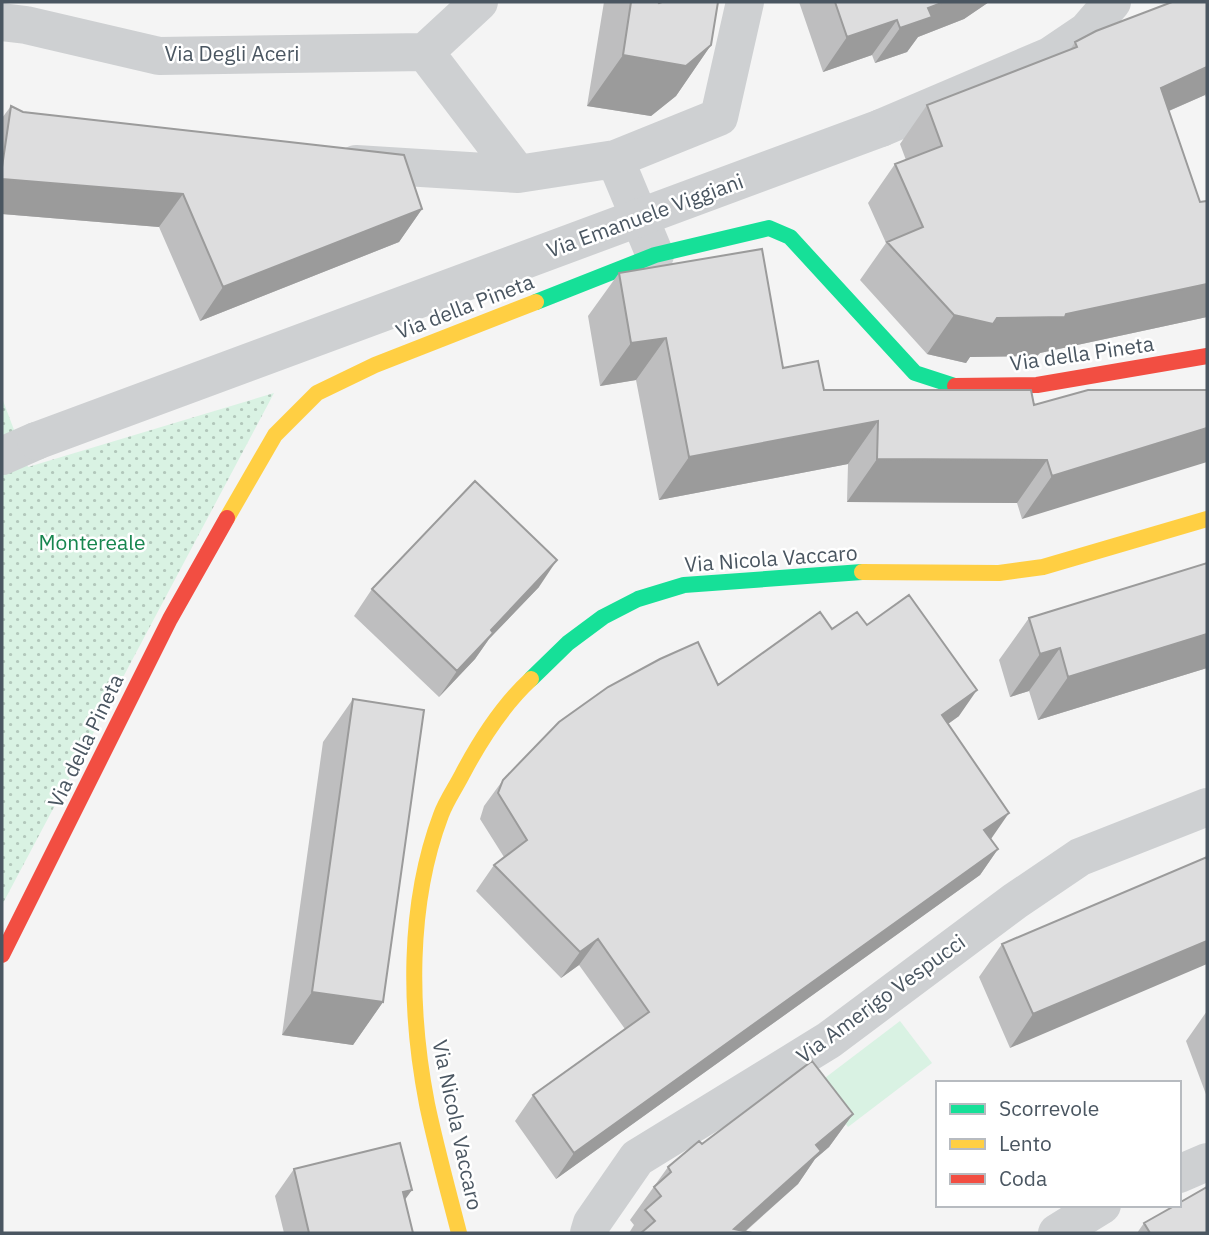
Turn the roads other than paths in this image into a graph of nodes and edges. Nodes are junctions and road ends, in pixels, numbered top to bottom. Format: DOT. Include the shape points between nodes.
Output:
graph roads {
  1 [pos="479,2"];
  2 [pos="745,2"];
  3 [pos="1110,4"];
  4 [pos="2,22"];
  5 [pos="425,52"];
  6 [pos="615,159"];
  7 [pos="317,160"];
  8 [pos="518,174"];
  9 [pos="654,256"];
  10 [pos="1207,356"];
  11 [pos="19,449"];
  12 [pos="1207,519"];
  13 [pos="1207,807"];
  14 [pos="2,956"];
  15 [pos="1207,1162"];
  16 [pos="1181,1173"];
  17 [pos="1099,1207"];
  18 [pos="459,1233"];
  19 [pos="589,1233"];
  20 [pos="1057,1233"];
  1 -- 5 [label="street"];
  2 -- 6 [label="street" via="719,117"];
  3 -- 11 [label="street, Via Emanuele Viggiani, bridge" via="1087,31 1050,56 881,128"];
  4 -- 5 [label="street, Via Degli Aceri" via="159,56"];
  5 -- 8 [label="street"];
  6 -- 8 [label="street"];
  6 -- 9 [label="street"];
  7 -- 8 [label="street"];
  9 -- 10 [label="street, Via della Pineta" via="769,228 790,237 915,373 955,386 1037,385"];
  9 -- 14 [label="street, Via della Pineta" via="375,365 317,393 275,435 170,620"];
  12 -- 18 [label="street, Via Nicola Vaccaro" via="1043,567 999,573 841,572 684,585 638,599 568,642 519,690 478,745 441,814 424,873 416,928 414,1007 427,1103"];
  13 -- 19 [label="street, Via Amerigo Vespucci" via="1080,857 829,1040 636,1158"];
  15 -- 16 [label="street"];
  17 -- 20 [label="street"];
}
